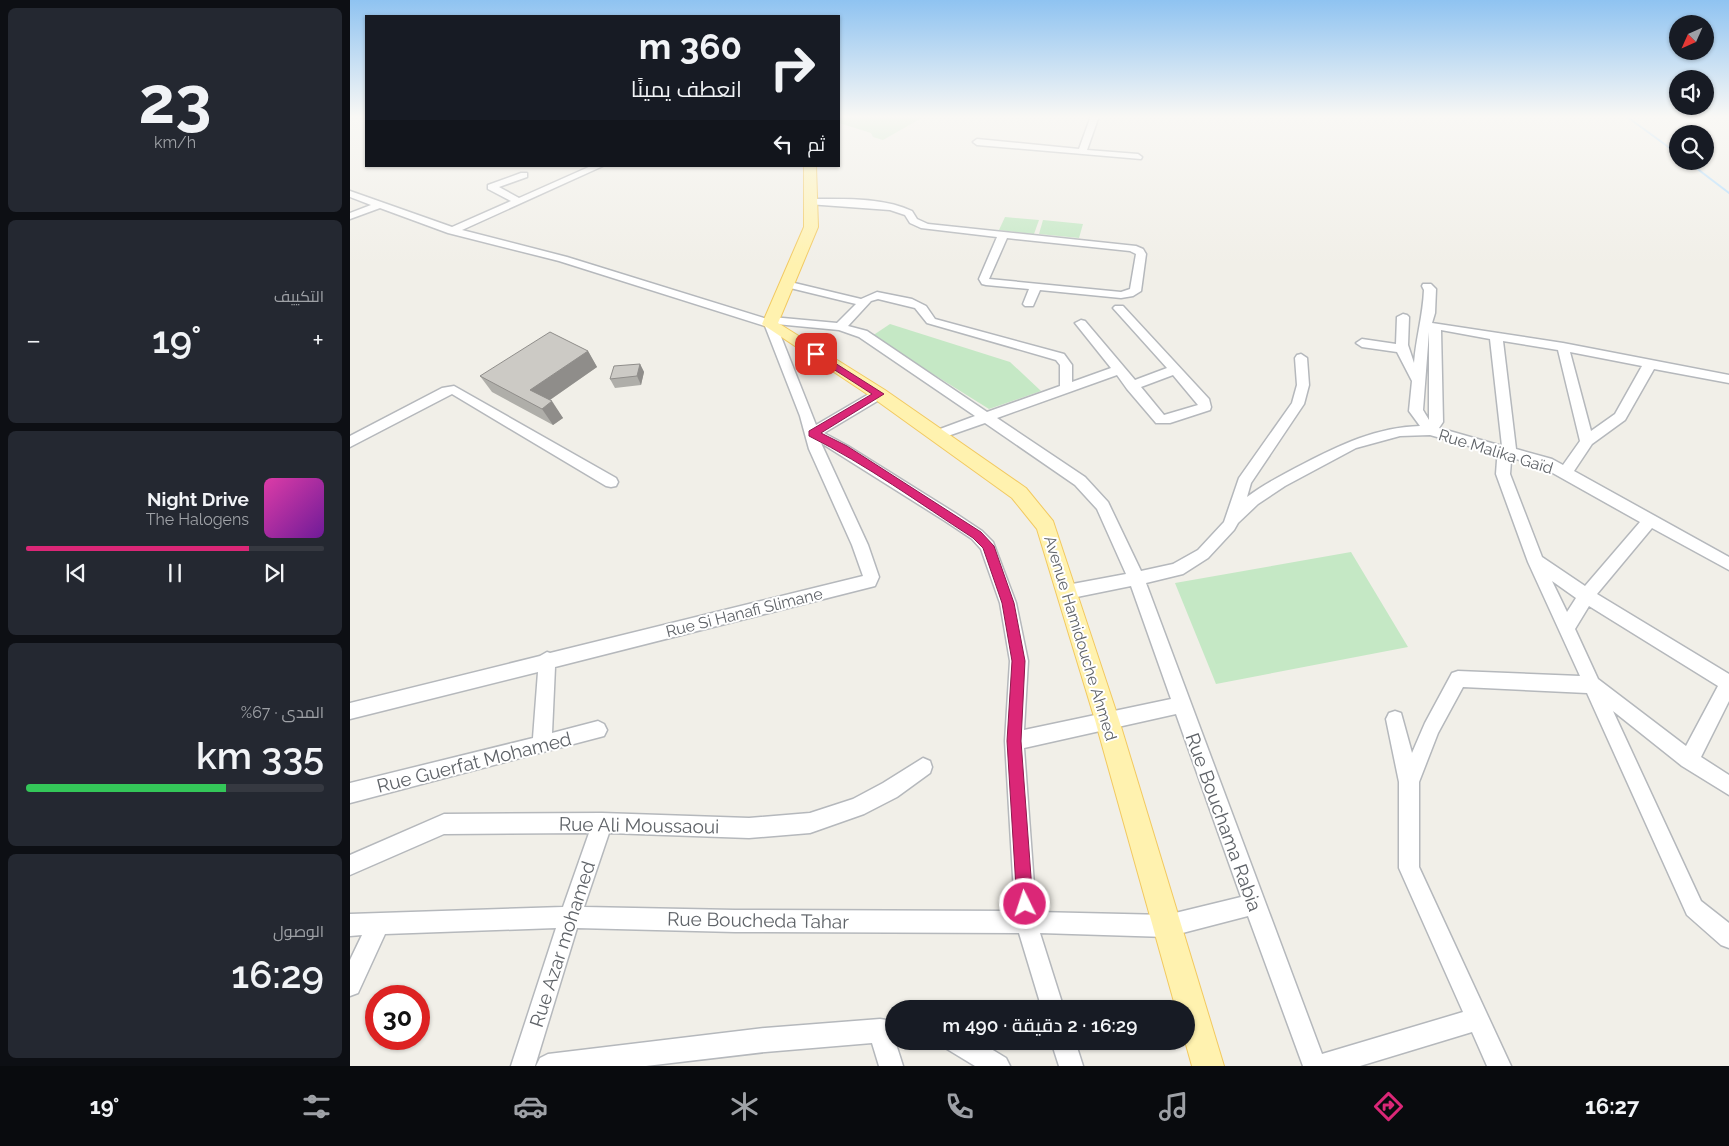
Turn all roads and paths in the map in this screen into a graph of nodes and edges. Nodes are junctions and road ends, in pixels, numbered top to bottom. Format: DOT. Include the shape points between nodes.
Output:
graph roads {
  1 [pos="574,167"];
  2 [pos="597,167"];
  3 [pos="810,167"];
  4 [pos="583,174"];
  5 [pos="524,175"];
  6 [pos="350,194"];
  7 [pos="519,202"];
  8 [pos="811,202"];
  9 [pos="380,205"];
  10 [pos="350,216"];
  11 [pos="452,232"];
  12 [pos="1004,234"];
  13 [pos="786,284"];
  14 [pos="1427,286"];
  15 [pos="1035,288"];
  16 [pos="864,303"];
  17 [pos="1029,304"];
  18 [pos="1119,308"];
  19 [pos="1403,317"];
  20 [pos="771,322"];
  21 [pos="1081,323"];
  22 [pos="840,327"];
  23 [pos="1496,336"];
  24 [pos="1362,343"];
  25 [pos="1563,347"];
  26 [pos="1401,349"];
  27 [pos="1301,358"];
  28 [pos="1650,364"];
  29 [pos="1120,369"];
  30 [pos="1174,370"];
  31 [pos="1729,379"];
  32 [pos="1419,382"];
  33 [pos="1131,386"];
  34 [pos="1066,388"];
  35 [pos="879,394"];
  36 [pos="987,417"];
  37 [pos="1430,430"];
  38 [pos="813,433"];
  39 [pos="937,435"];
  40 [pos="1587,441"];
  41 [pos="350,442"];
  42 [pos="1510,453"];
  43 [pos="1564,473"];
  44 [pos="611,482"];
  45 [pos="1233,519"];
  46 [pos="1650,520"];
  47 [pos="1536,562"];
  48 [pos="1729,564"];
  49 [pos="1136,578"];
  50 [pos="1067,592"];
  51 [pos="1586,596"];
  52 [pos="1567,627"];
  53 [pos="548,660"];
  54 [pos="1729,683"];
  55 [pos="1594,685"];
  56 [pos="1182,705"];
  57 [pos="350,711"];
  58 [pos="1107,720"];
  59 [pos="1395,720"];
  60 [pos="598,730"];
  61 [pos="1014,741"];
  62 [pos="542,744"];
  63 [pos="1688,760"];
  64 [pos="923,767"];
  65 [pos="1409,782"];
  66 [pos="1729,786"];
  67 [pos="350,793"];
  68 [pos="602,823"];
  69 [pos="350,866"];
  70 [pos="1254,904"];
  71 [pos="570,917"];
  72 [pos="1026,922"];
  73 [pos="350,925"];
  74 [pos="378,925"];
  75 [pos="1167,926"];
  76 [pos="1729,937"];
  77 [pos="350,985"];
  78 [pos="1050,1000"];
  79 [pos="1476,1018"];
  80 [pos="885,1032"];
  81 [pos="889,1050"];
  82 [pos="970,1050"];
  83 [pos="1067,1050"];
  84 [pos="523,1066"];
  85 [pos="548,1066"];
  86 [pos="891,1066"];
  87 [pos="998,1066"];
  88 [pos="1071,1066"];
  89 [pos="1208,1066"];
  90 [pos="1315,1066"];
  91 [pos="1321,1066"];
  92 [pos="1499,1066"];
  1 -- 4 [label="street"];
  2 -- 4 [label="street"];
  3 -- 8 [label="main road"];
  4 -- 7 [label="street"];
  5 -- 7 [label="street" via="491,187"];
  6 -- 9 [label="street, Rue Bouchama Rabia"];
  7 -- 11 [label="street"];
  8 -- 12 [label="street" via="897,208 909,213 911,220 918,225"];
  8 -- 13 [label="main road" via="810,227"];
  9 -- 10 [label="street"];
  9 -- 11 [label="street, Rue Bouchama Rabia"];
  11 -- 20 [label="street, Rue Bouchama Rabia" via="563,259"];
  12 -- 15 [label="street" via="984,279 990,283"];
  12 -- 15 [label="street" via="1132,248 1141,254 1135,291 1129,294"];
  13 -- 16 [label="street"];
  13 -- 20 [label="main road"];
  14 -- 32 [label="street" via="1430,289 1429,313 1422,337"];
  15 -- 17 [label="street"];
  16 -- 22 [label="street"];
  16 -- 34 [label="street" via="877,295 917,305 931,321 1060,357 1066,365"];
  18 -- 30 [label="street"];
  19 -- 26 [label="street"];
  20 -- 22 [label="street, Rue Bouchama Rabia"];
  20 -- 35 [label="main road, Avenue Hamidouche Ahmed"];
  20 -- 38 [label="street, Rue Si Hanafi Slimane"];
  21 -- 29 [label="street"];
  22 -- 36 [label="street, Rue Bouchama Rabia" via="863,334"];
  23 -- 25 [label="street"];
  23 -- 37 [label="street" via="1435,326 1436,422"];
  23 -- 42 [label="street"];
  24 -- 26 [label="street"];
  25 -- 28 [label="street"];
  25 -- 40 [label="street"];
  26 -- 32 [label="street"];
  27 -- 45 [label="street" via="1303,385 1298,404 1244,482"];
  28 -- 31 [label="street"];
  28 -- 40 [label="street" via="1620,417"];
  29 -- 33 [label="street"];
  29 -- 34 [label="street"];
  30 -- 33 [label="street"];
  30 -- 33 [label="street" via="1205,407 1170,420 1161,420"];
  32 -- 37 [label="street" via="1416,411"];
  34 -- 36 [label="street"];
  35 -- 38 [label="street"];
  35 -- 39 [label="main road, Avenue Hamidouche Ahmed"];
  36 -- 39 [label="street"];
  36 -- 49 [label="street, Rue Bouchama Rabia" via="1080,481 1092,493 1103,506"];
  37 -- 42 [label="street, Rue Malika Gaïd"];
  37 -- 45 [label="street, Rue Malika Gaïd" via="1400,431 1351,446 1280,482 1253,500"];
  38 -- 53 [label="street, Rue Si Hanafi Slimane" via="816,449 867,562 869,581"];
  38 -- 61 [label="street" via="843,448 977,535 988,546 1008,603 1019,661"];
  39 -- 50 [label="main road, Avenue Hamidouche Ahmed" via="1019,494 1046,526"];
  40 -- 43 [label="street"];
  41 -- 44 [label="street" via="446,391 456,391"];
  42 -- 43 [label="street, Rue Malika Gaïd" via="1546,463"];
  42 -- 47 [label="street" via="1504,460 1503,474"];
  43 -- 46 [label="street, Rue Malika Gaïd"];
  45 -- 49 [label="street, Rue Malika Gaïd" via="1202,554 1177,570"];
  46 -- 48 [label="street, Rue Malika Gaïd"];
  46 -- 51 [label="street"];
  47 -- 51 [label="street"];
  47 -- 52 [label="street"];
  49 -- 50 [label="street, Rue Malika Gaïd"];
  49 -- 56 [label="street, Rue Bouchama Rabia"];
  50 -- 58 [label="main road, Avenue Hamidouche Ahmed"];
  51 -- 52 [label="street"];
  51 -- 54 [label="street"];
  52 -- 55 [label="street"];
  53 -- 57 [label="street, Rue Si Hanafi Slimane"];
  53 -- 62 [label="street"];
  54 -- 63 [label="street"];
  55 -- 63 [label="street"];
  55 -- 65 [label="street" via="1458,679 1431,729"];
  55 -- 76 [label="street" via="1694,908"];
  56 -- 58 [label="street"];
  56 -- 70 [label="street, Rue Bouchama Rabia"];
  58 -- 61 [label="street"];
  58 -- 75 [label="main road, Avenue Hamidouche Ahmed"];
  59 -- 65 [label="street"];
  60 -- 62 [label="street, Rue Guerfat Mohamed"];
  61 -- 72 [label="street"];
  62 -- 67 [label="street, Rue Guerfat Mohamed"];
  63 -- 66 [label="street"];
  64 -- 68 [label="street, Rue Ali Moussaoui" via="890,790 857,807 810,823 749,828"];
  65 -- 79 [label="street" via="1409,868"];
  68 -- 69 [label="street, Rue Ali Moussaoui" via="444,824"];
  68 -- 71 [label="street, Rue Azar mohamed"];
  70 -- 75 [label="street, Rue Boucheda Tahar"];
  70 -- 90 [label="street, Rue Bouchama Rabia"];
  71 -- 72 [label="street, Rue Boucheda Tahar"];
  71 -- 74 [label="street, Rue Boucheda Tahar"];
  71 -- 84 [label="street, Rue Azar mohamed"];
  72 -- 75 [label="street, Rue Boucheda Tahar"];
  72 -- 78 [label="street"];
  73 -- 74 [label="street, Rue Boucheda Tahar"];
  74 -- 77 [label="street"];
  75 -- 89 [label="main road, Avenue Hamidouche Ahmed"];
  79 -- 91 [label="street"];
  79 -- 92 [label="street"];
  80 -- 85 [label="street" via="765,1040"];
  81 -- 86 [label="street"];
  82 -- 87 [label="street"];
  83 -- 88 [label="street"];
}
